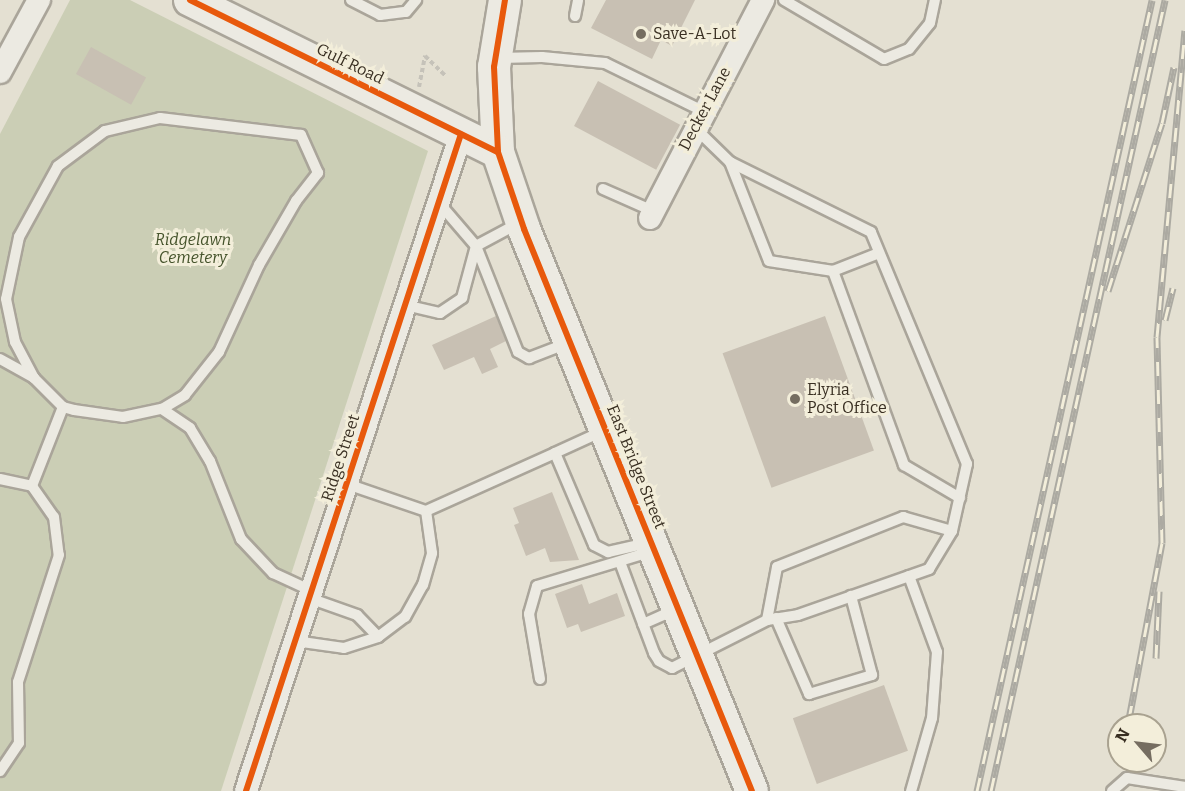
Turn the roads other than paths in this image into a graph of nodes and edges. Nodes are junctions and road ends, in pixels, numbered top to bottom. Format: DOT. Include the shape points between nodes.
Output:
graph roads {
  1 [pos="39,0"];
  2 [pos="351,0"];
  3 [pos="416,0"];
  4 [pos="505,0"];
  5 [pos="578,0"];
  6 [pos="763,0"];
  7 [pos="784,0"];
  8 [pos="935,0"];
  9 [pos="193,1"];
  10 [pos="575,16"];
  11 [pos="495,58"];
  12 [pos="0,72"];
  13 [pos="699,120"];
  14 [pos="461,134"];
  15 [pos="498,152"];
  16 [pos="730,162"];
  17 [pos="603,189"];
  18 [pos="439,202"];
  19 [pos="651,214"];
  20 [pos="521,222"];
  21 [pos="476,246"];
  22 [pos="879,253"];
  23 [pos="833,271"];
  24 [pos="3,301"];
  25 [pos="405,305"];
  26 [pos="570,342"];
  27 [pos="0,359"];
  28 [pos="34,378"];
  29 [pos="63,407"];
  30 [pos="162,409"];
  31 [pos="606,430"];
  32 [pos="555,453"];
  33 [pos="0,479"];
  34 [pos="347,484"];
  35 [pos="32,486"];
  36 [pos="960,498"];
  37 [pos="426,511"];
  38 [pos="952,531"];
  39 [pos="655,546"];
  40 [pos="621,562"];
  41 [pos="909,576"];
  42 [pos="311,595"];
  43 [pos="851,596"];
  44 [pos="680,607"];
  45 [pos="771,619"];
  46 [pos="643,624"];
  47 [pos="378,637"];
  48 [pos="295,641"];
  49 [pos="699,654"];
  50 [pos="540,679"];
  51 [pos="0,771"];
  52 [pos="1185,787"];
  53 [pos="246,791"];
  54 [pos="752,791"];
  55 [pos="910,791"];
  56 [pos="1112,791"];
  1 -- 12 [label="street"];
  2 -- 3 [label="lane" via="380,15 406,12"];
  4 -- 11 [label="main road, East Bridge Street"];
  5 -- 10 [label="lane"];
  6 -- 13 [label="street, Decker Lane"];
  7 -- 8 [label="lane" via="884,59 909,49 930,23"];
  9 -- 14 [label="main road, Gulf Road"];
  11 -- 13 [label="lane" via="542,57 605,63"];
  11 -- 15 [label="main road, East Bridge Street"];
  13 -- 16 [label="lane"];
  13 -- 19 [label="street, Decker Lane"];
  14 -- 15 [label="main road, Gulf Road"];
  14 -- 18 [label="street, Ridge Street"];
  15 -- 20 [label="main road, East Bridge Street"];
  16 -- 22 [label="lane" via="871,232"];
  16 -- 23 [label="lane" via="769,261"];
  17 -- 19 [label="lane"];
  18 -- 21 [label="lane"];
  18 -- 25 [label="street, Ridge Street"];
  20 -- 21 [label="lane"];
  20 -- 26 [label="main road, East Bridge Street"];
  21 -- 25 [label="lane" via="462,298 440,313"];
  21 -- 26 [label="lane" via="518,351 528,358"];
  22 -- 23 [label="lane"];
  22 -- 36 [label="lane" via="967,464"];
  23 -- 36 [label="lane" via="904,465"];
  24 -- 28 [label="lane" via="15,342"];
  24 -- 30 [label="lane" via="19,237 58,166 105,131 160,117 301,135 318,173 296,201 259,265 219,352 184,395"];
  25 -- 34 [label="street, Ridge Street"];
  26 -- 31 [label="main road, East Bridge Street"];
  27 -- 28 [label="lane"];
  28 -- 29 [label="lane"];
  29 -- 30 [label="lane" via="123,417"];
  29 -- 35 [label="lane"];
  30 -- 42 [label="lane" via="190,428 210,461 241,539 273,573"];
  31 -- 32 [label="lane"];
  31 -- 39 [label="main road, East Bridge Street"];
  32 -- 37 [label="lane"];
  32 -- 39 [label="lane" via="594,545 608,552"];
  33 -- 35 [label="lane"];
  34 -- 37 [label="lane"];
  34 -- 42 [label="street, Ridge Street"];
  35 -- 51 [label="lane" via="54,517 59,555 18,682 19,743"];
  36 -- 38 [label="lane"];
  37 -- 47 [label="lane" via="432,553 423,585 405,616"];
  38 -- 41 [label="lane" via="929,569"];
  38 -- 45 [label="lane" via="903,517 777,567"];
  39 -- 40 [label="lane"];
  39 -- 44 [label="main road, East Bridge Street"];
  40 -- 46 [label="lane"];
  40 -- 50 [label="lane" via="553,579 533,592 529,614"];
  41 -- 43 [label="lane"];
  41 -- 55 [label="lane" via="936,652 932,718"];
  42 -- 47 [label="lane" via="357,615"];
  42 -- 48 [label="street, Ridge Street"];
  43 -- 45 [label="lane" via="798,615"];
  43 -- 45 [label="lane" via="872,675 808,694"];
  44 -- 46 [label="lane"];
  44 -- 49 [label="main road, East Bridge Street"];
  45 -- 49 [label="lane"];
  46 -- 49 [label="lane" via="654,653 667,667"];
  47 -- 48 [label="lane" via="344,648"];
  48 -- 53 [label="street, Ridge Street"];
  49 -- 54 [label="main road, East Bridge Street"];
  52 -- 56 [label="lane" via="1127,778"];
}
